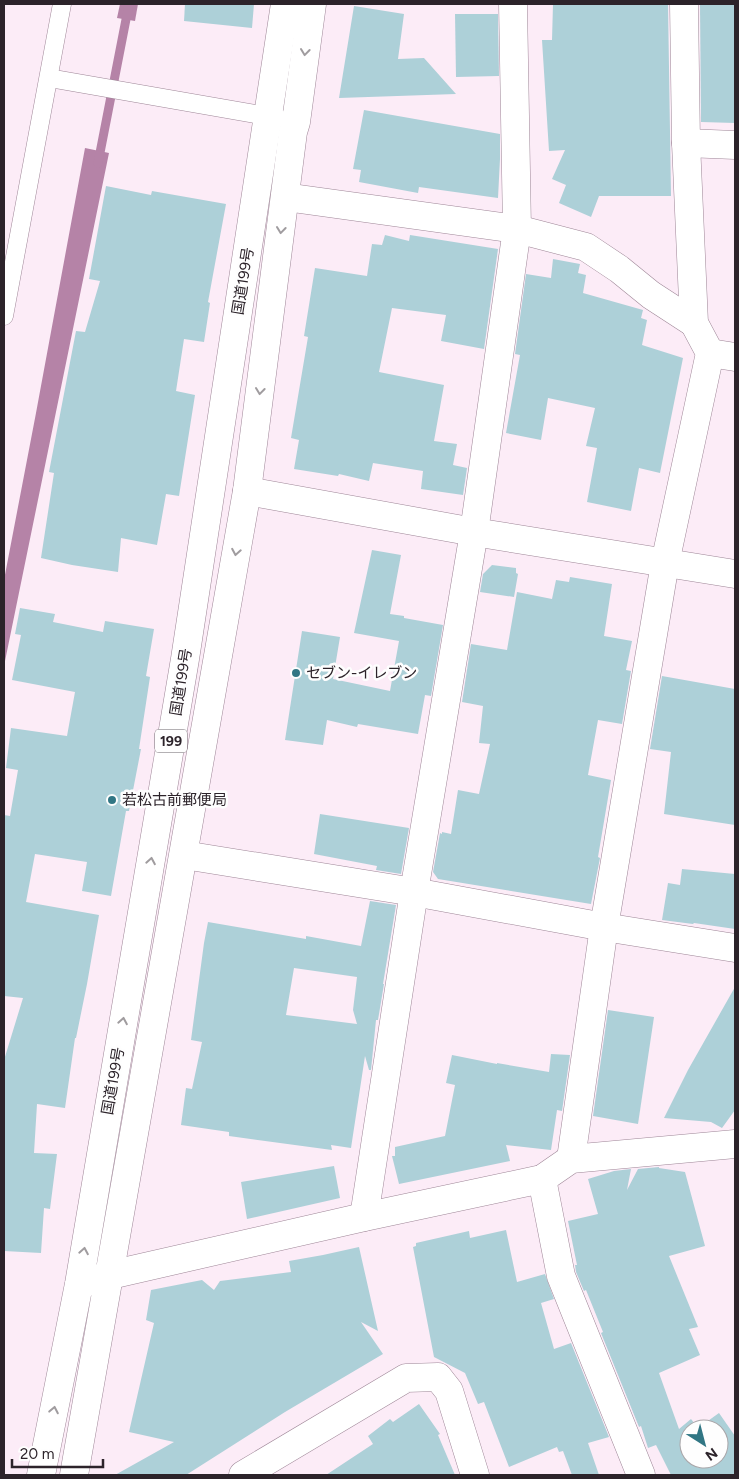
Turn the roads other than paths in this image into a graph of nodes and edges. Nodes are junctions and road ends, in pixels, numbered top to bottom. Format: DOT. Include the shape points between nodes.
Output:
graph roads {
  1 [pos="62,4"];
  2 [pos="285,4"];
  3 [pos="312,4"];
  4 [pos="513,4"];
  5 [pos="684,4"];
  6 [pos="49,78"];
  7 [pos="268,116"];
  8 [pos="296,122"];
  9 [pos="686,143"];
  10 [pos="735,145"];
  11 [pos="285,198"];
  12 [pos="517,229"];
  13 [pos="4,316"];
  14 [pos="694,323"];
  15 [pos="723,355"];
  16 [pos="247,491"];
  17 [pos="474,532"];
  18 [pos="665,563"];
  19 [pos="735,574"];
  20 [pos="184,854"];
  21 [pos="414,892"];
  22 [pos="604,926"];
  23 [pos="735,948"];
  24 [pos="735,1144"];
  25 [pos="571,1159"];
  26 [pos="542,1178"];
  27 [pos="364,1217"];
  28 [pos="110,1275"];
  29 [pos="79,1284"];
  30 [pos="41,1475"];
  31 [pos="74,1475"];
  32 [pos="243,1475"];
  33 [pos="475,1475"];
  34 [pos="641,1475"];
  1 -- 6 [label="lane"];
  2 -- 7 [label="main road, 国道199号 / 199"];
  3 -- 8 [label="main road, 国道199号 / 199, one-way"];
  4 -- 12 [label="main road"];
  5 -- 9 [label="main road"];
  6 -- 7 [label="lane"];
  6 -- 13 [label="lane"];
  7 -- 8 [label="lane"];
  29 -- 7 [label="main road, 国道199号 / 199, one-way" via="185,659"];
  8 -- 11 [label="main road, 国道199号 / 199"];
  9 -- 10 [label="main road"];
  9 -- 14 [label="main road"];
  11 -- 12 [label="main road"];
  11 -- 16 [label="main road, 国道199号 / 199, one-way"];
  12 -- 14 [label="main road" via="586,247"];
  12 -- 17 [label="main road"];
  14 -- 15 [label="main road"];
  15 -- 18 [label="main road"];
  16 -- 17 [label="main road"];
  16 -- 20 [label="main road, 国道199号 / 199, one-way"];
  17 -- 18 [label="main road"];
  17 -- 21 [label="main road"];
  18 -- 19 [label="main road"];
  18 -- 22 [label="main road"];
  20 -- 21 [label="main road"];
  20 -- 28 [label="main road, 国道199号 / 199"];
  21 -- 22 [label="main road"];
  21 -- 27 [label="main road"];
  22 -- 23 [label="main road"];
  22 -- 25 [label="main road"];
  24 -- 25 [label="main road"];
  25 -- 26 [label="main road"];
  26 -- 27 [label="main road"];
  26 -- 34 [label="main road" via="561,1276"];
  27 -- 28 [label="main road"];
  28 -- 29 [label="main road"];
  28 -- 31 [label="main road, 国道199号 / 199"];
  30 -- 29 [label="main road, 国道199号 / 199, one-way"];
  32 -- 33 [label="main road" via="406,1378 438,1378 449,1391"];
}
